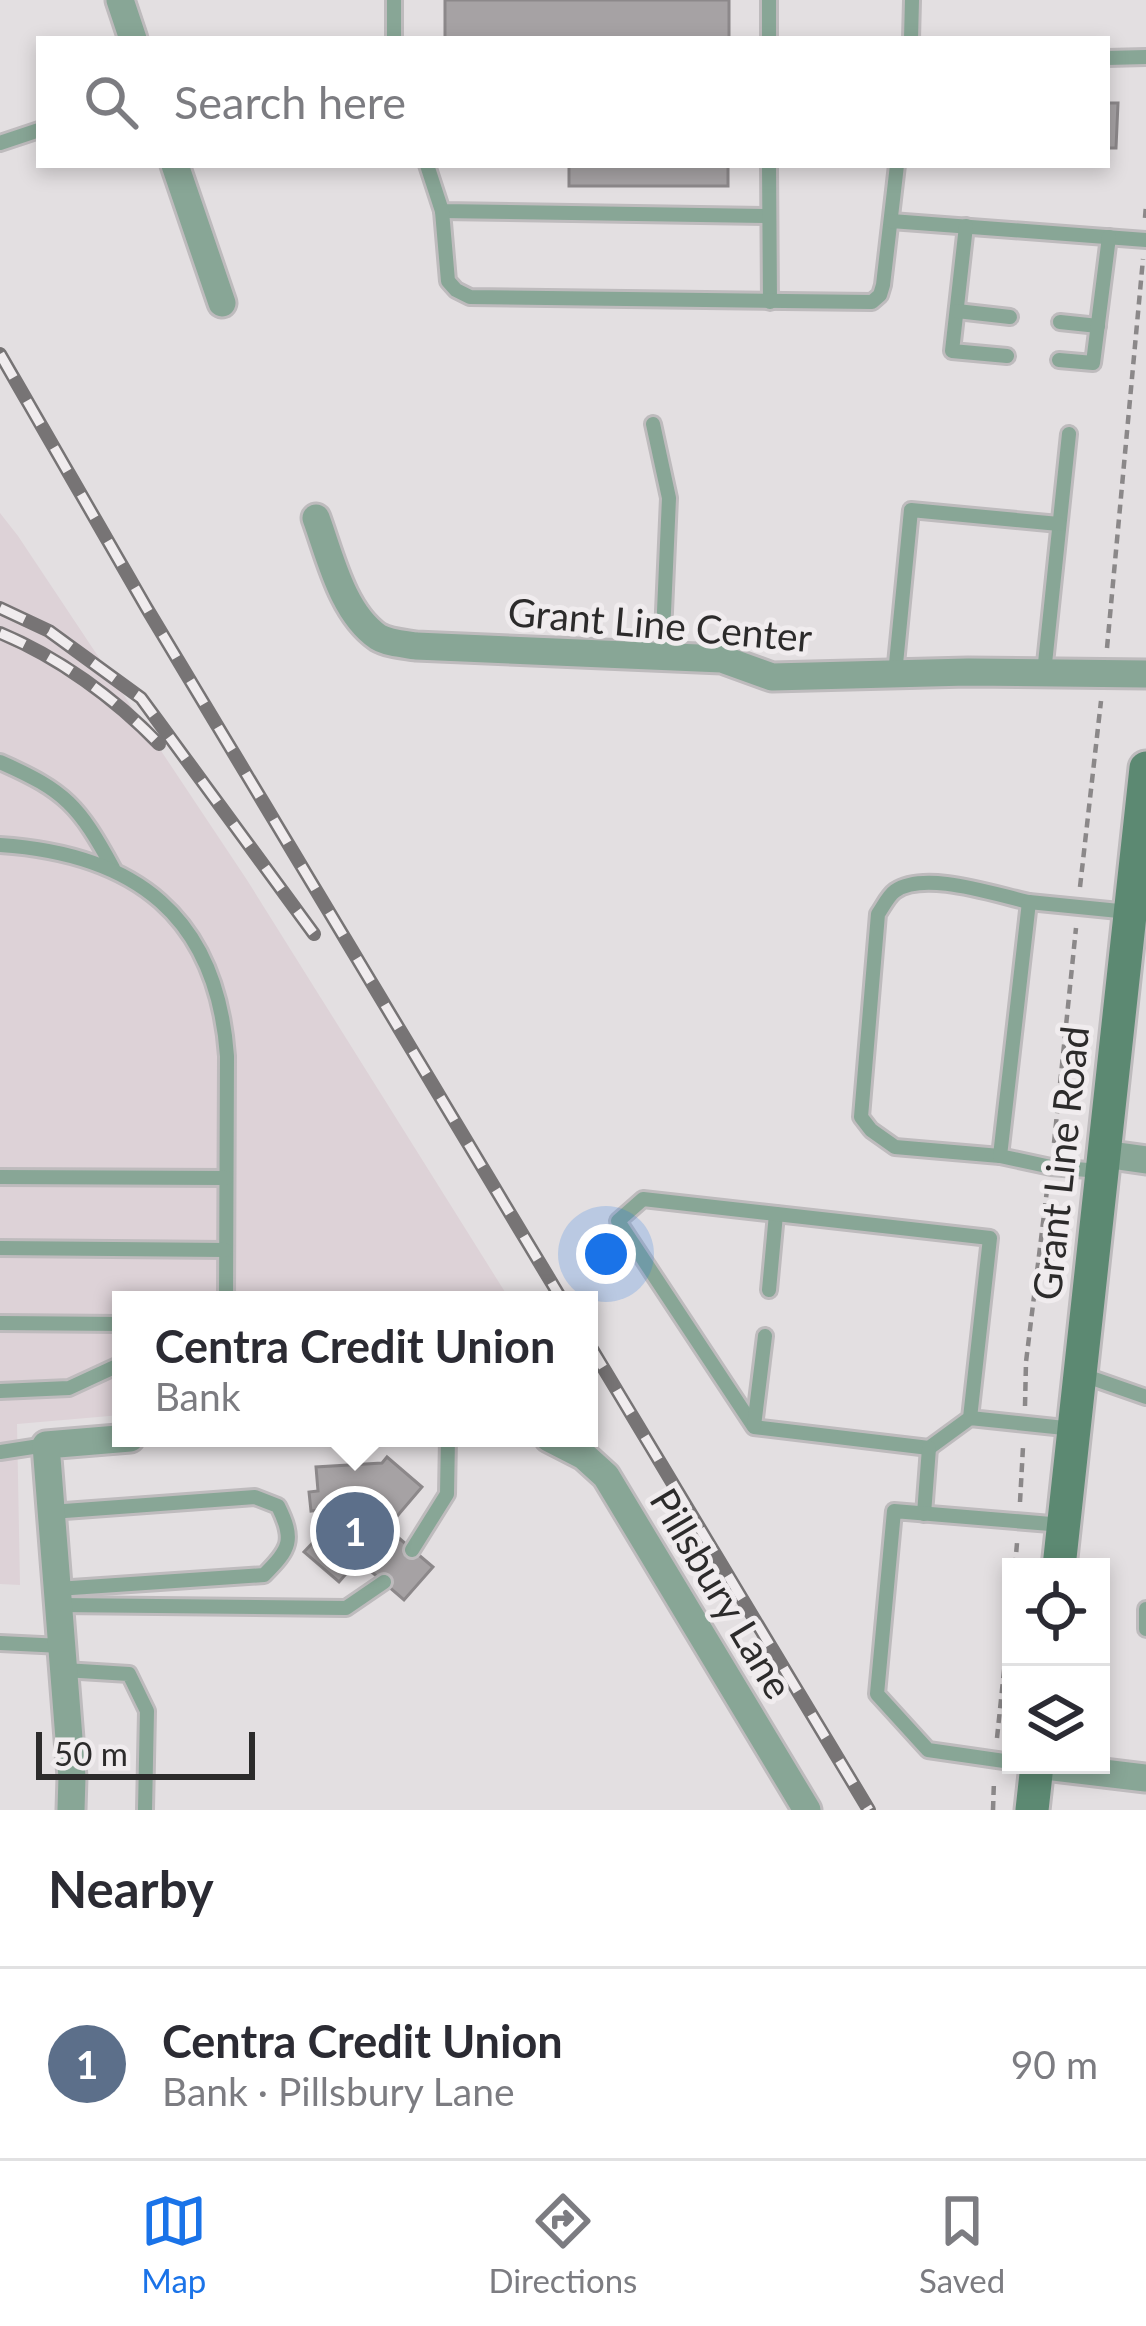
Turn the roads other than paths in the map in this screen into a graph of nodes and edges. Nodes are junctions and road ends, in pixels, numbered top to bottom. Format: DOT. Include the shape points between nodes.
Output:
graph roads {
  1 [pos="120,0"];
  2 [pos="394,0"];
  3 [pos="769,0"];
  4 [pos="912,0"];
  5 [pos="132,36"];
  6 [pos="394,36"];
  7 [pos="769,36"];
  8 [pos="910,36"];
  9 [pos="1146,57"];
  10 [pos="1110,58"];
  11 [pos="36,131"];
  12 [pos="0,143"];
  13 [pos="176,168"];
  14 [pos="428,168"];
  15 [pos="769,168"];
  16 [pos="897,168"];
  17 [pos="442,211"];
  18 [pos="769,216"];
  19 [pos="891,221"];
  20 [pos="966,226"];
  21 [pos="1109,237"];
  22 [pos="1146,240"];
  23 [pos="770,302"];
  24 [pos="222,303"];
  25 [pos="957,311"];
  26 [pos="1010,317"];
  27 [pos="1060,322"];
  28 [pos="1098,326"];
  29 [pos="1007,356"];
  30 [pos="1059,360"];
  31 [pos="653,424"];
  32 [pos="1069,434"];
  33 [pos="316,518"];
  34 [pos="1060,524"];
  35 [pos="662,657"];
  36 [pos="1044,673"];
  37 [pos="895,674"];
  38 [pos="1146,674"];
  39 [pos="0,762"];
  40 [pos="1146,768"];
  41 [pos="0,845"];
  42 [pos="112,868"];
  43 [pos="1029,902"];
  44 [pos="1135,904"];
  45 [pos="1000,1156"];
  46 [pos="1146,1160"];
  47 [pos="1103,1163"];
  48 [pos="0,1177"];
  49 [pos="226,1178"];
  50 [pos="776,1214"];
  51 [pos="0,1248"];
  52 [pos="225,1250"];
  53 [pos="769,1290"];
  54 [pos="226,1291"];
  55 [pos="0,1323"];
  56 [pos="112,1324"];
  57 [pos="765,1336"];
  58 [pos="112,1368"];
  59 [pos="1080,1374"];
  60 [pos="0,1391"];
  61 [pos="1146,1397"];
  62 [pos="970,1418"];
  63 [pos="754,1427"];
  64 [pos="1074,1429"];
  65 [pos="112,1440"];
  66 [pos="46,1445"];
  67 [pos="448,1447"];
  68 [pos="566,1447"];
  69 [pos="929,1448"];
  70 [pos="0,1449"];
  71 [pos="51,1512"];
  72 [pos="924,1514"];
  73 [pos="1063,1525"];
  74 [pos="412,1550"];
  75 [pos="1060,1558"];
  76 [pos="384,1582"];
  77 [pos="58,1597"];
  78 [pos="1146,1609"];
  79 [pos="1146,1629"];
  80 [pos="0,1643"];
  81 [pos="63,1658"];
  82 [pos="1002,1761"];
  83 [pos="1035,1774"];
  84 [pos="1110,1774"];
  85 [pos="1146,1778"];
  86 [pos="71,1810"];
  87 [pos="145,1810"];
  88 [pos="806,1810"];
  89 [pos="1032,1810"];
  1 -- 5 [label="street"];
  2 -- 6 [label="lane"];
  3 -- 7 [label="lane"];
  4 -- 8 [label="lane"];
  9 -- 10 [label="lane"];
  11 -- 12 [label="lane"];
  13 -- 24 [label="street"];
  14 -- 17 [label="lane"];
  15 -- 18 [label="lane"];
  16 -- 19 [label="lane"];
  17 -- 18 [label="lane"];
  17 -- 23 [label="lane" via="448,281 470,297"];
  18 -- 23 [label="lane"];
  19 -- 20 [label="lane"];
  19 -- 23 [label="lane" via="883,285 872,302"];
  20 -- 21 [label="lane"];
  20 -- 25 [label="lane"];
  21 -- 22 [label="lane"];
  21 -- 28 [label="lane"];
  25 -- 26 [label="lane"];
  25 -- 29 [label="lane" via="952,351"];
  27 -- 28 [label="lane"];
  28 -- 30 [label="lane" via="1093,363"];
  31 -- 35 [label="lane" via="669,498"];
  32 -- 34 [label="lane"];
  33 -- 35 [label="street, Grant Line Center" via="359,619 382,640"];
  34 -- 36 [label="lane"];
  34 -- 37 [label="lane" via="911,510"];
  35 -- 37 [label="street, Grant Line Center" via="722,659 772,677"];
  36 -- 37 [label="street, Grant Line Center"];
  36 -- 38 [label="street, Grant Line Center"];
  39 -- 42 [label="lane" via="58,790"];
  40 -- 44 [label="main road, Grant Line Road"];
  41 -- 42 [label="lane"];
  42 -- 49 [label="lane" via="175,917 214,979 227,1056"];
  43 -- 44 [label="lane"];
  43 -- 45 [label="lane"];
  43 -- 45 [label="lane" via="913,885 894,891 878,914 861,1117 895,1147"];
  44 -- 47 [label="main road, Grant Line Road"];
  45 -- 47 [label="lane" via="1052,1167"];
  46 -- 47 [label="street"];
  47 -- 59 [label="main road, Grant Line Road"];
  48 -- 49 [label="lane"];
  49 -- 52 [label="lane"];
  50 -- 53 [label="lane"];
  50 -- 62 [label="lane" via="990,1238"];
  50 -- 63 [label="lane" via="643,1198 618,1221"];
  51 -- 52 [label="lane"];
  52 -- 54 [label="lane"];
  55 -- 56 [label="lane"];
  57 -- 63 [label="lane"];
  58 -- 60 [label="lane" via="69,1388"];
  59 -- 61 [label="lane"];
  59 -- 64 [label="main road, Grant Line Road"];
  62 -- 64 [label="lane"];
  62 -- 69 [label="lane"];
  63 -- 69 [label="lane"];
  64 -- 73 [label="main road, Grant Line Road"];
  65 -- 66 [label="street"];
  66 -- 70 [label="lane"];
  66 -- 71 [label="street"];
  67 -- 74 [label="lane" via="447,1494"];
  68 -- 88 [label="street, Pillsbury Lane" via="606,1476"];
  69 -- 72 [label="lane"];
  71 -- 77 [label="street"];
  71 -- 77 [label="lane" via="255,1497 278,1506 290,1529 284,1554 263,1575"];
  72 -- 73 [label="lane"];
  72 -- 82 [label="lane" via="894,1511 877,1694 928,1750"];
  73 -- 75 [label="main road, Grant Line Road"];
  76 -- 77 [label="lane" via="346,1608"];
  77 -- 81 [label="street"];
  78 -- 79 [label="lane"];
  80 -- 81 [label="lane"];
  81 -- 86 [label="street"];
  81 -- 87 [label="lane" via="129,1674 147,1711"];
  83 -- 89 [label="main road"];
  84 -- 85 [label="street"];
}
